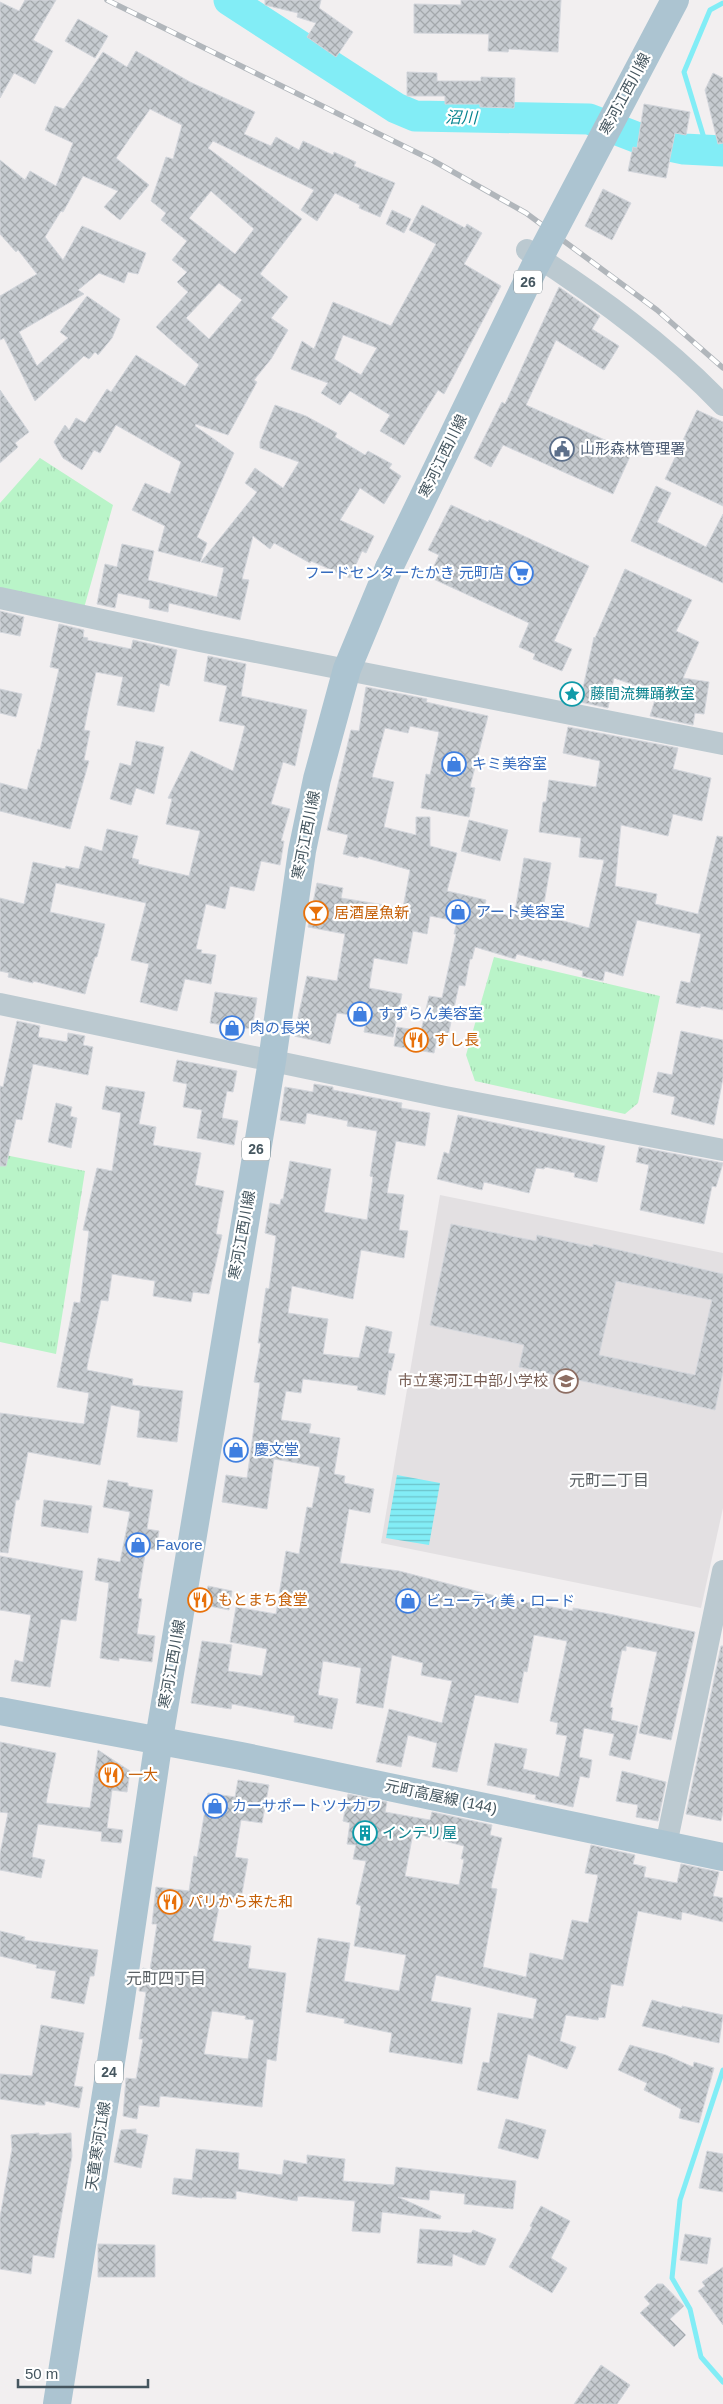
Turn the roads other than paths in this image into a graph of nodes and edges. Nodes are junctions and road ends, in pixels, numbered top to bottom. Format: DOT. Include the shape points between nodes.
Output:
graph roads {
  1 [pos="675,0"];
  2 [pos="528,250"];
  3 [pos="723,405"];
  4 [pos="0,598"];
  5 [pos="347,670"];
  6 [pos="723,744"];
  7 [pos="0,1004"];
  8 [pos="272,1060"];
  9 [pos="723,1150"];
  10 [pos="723,1571"];
  11 [pos="0,1711"];
  12 [pos="159,1740"];
  13 [pos="666,1845"];
  14 [pos="723,1857"];
  15 [pos="56,2404"];
  1 -- 5 [label="main road, 寒河江西川線 / 26, bridge" via="534,268 389,568"];
  2 -- 3 [label="street" via="617,312 696,377"];
  4 -- 5 [label="street"];
  5 -- 6 [label="street"];
  5 -- 8 [label="main road, 寒河江西川線 / 26" via="317,779 302,852"];
  7 -- 8 [label="street"];
  8 -- 9 [label="street" via="464,1101"];
  8 -- 12 [label="main road, 寒河江西川線 / 26"];
  10 -- 13 [label="street"];
  11 -- 12 [label="main road, 元町高屋線 (144)"];
  12 -- 13 [label="main road, 元町高屋線 (144)"];
  12 -- 15 [label="main road, 天童寒河江線 / 24"];
  13 -- 14 [label="main road, 元町高屋線 (144)"];
}
